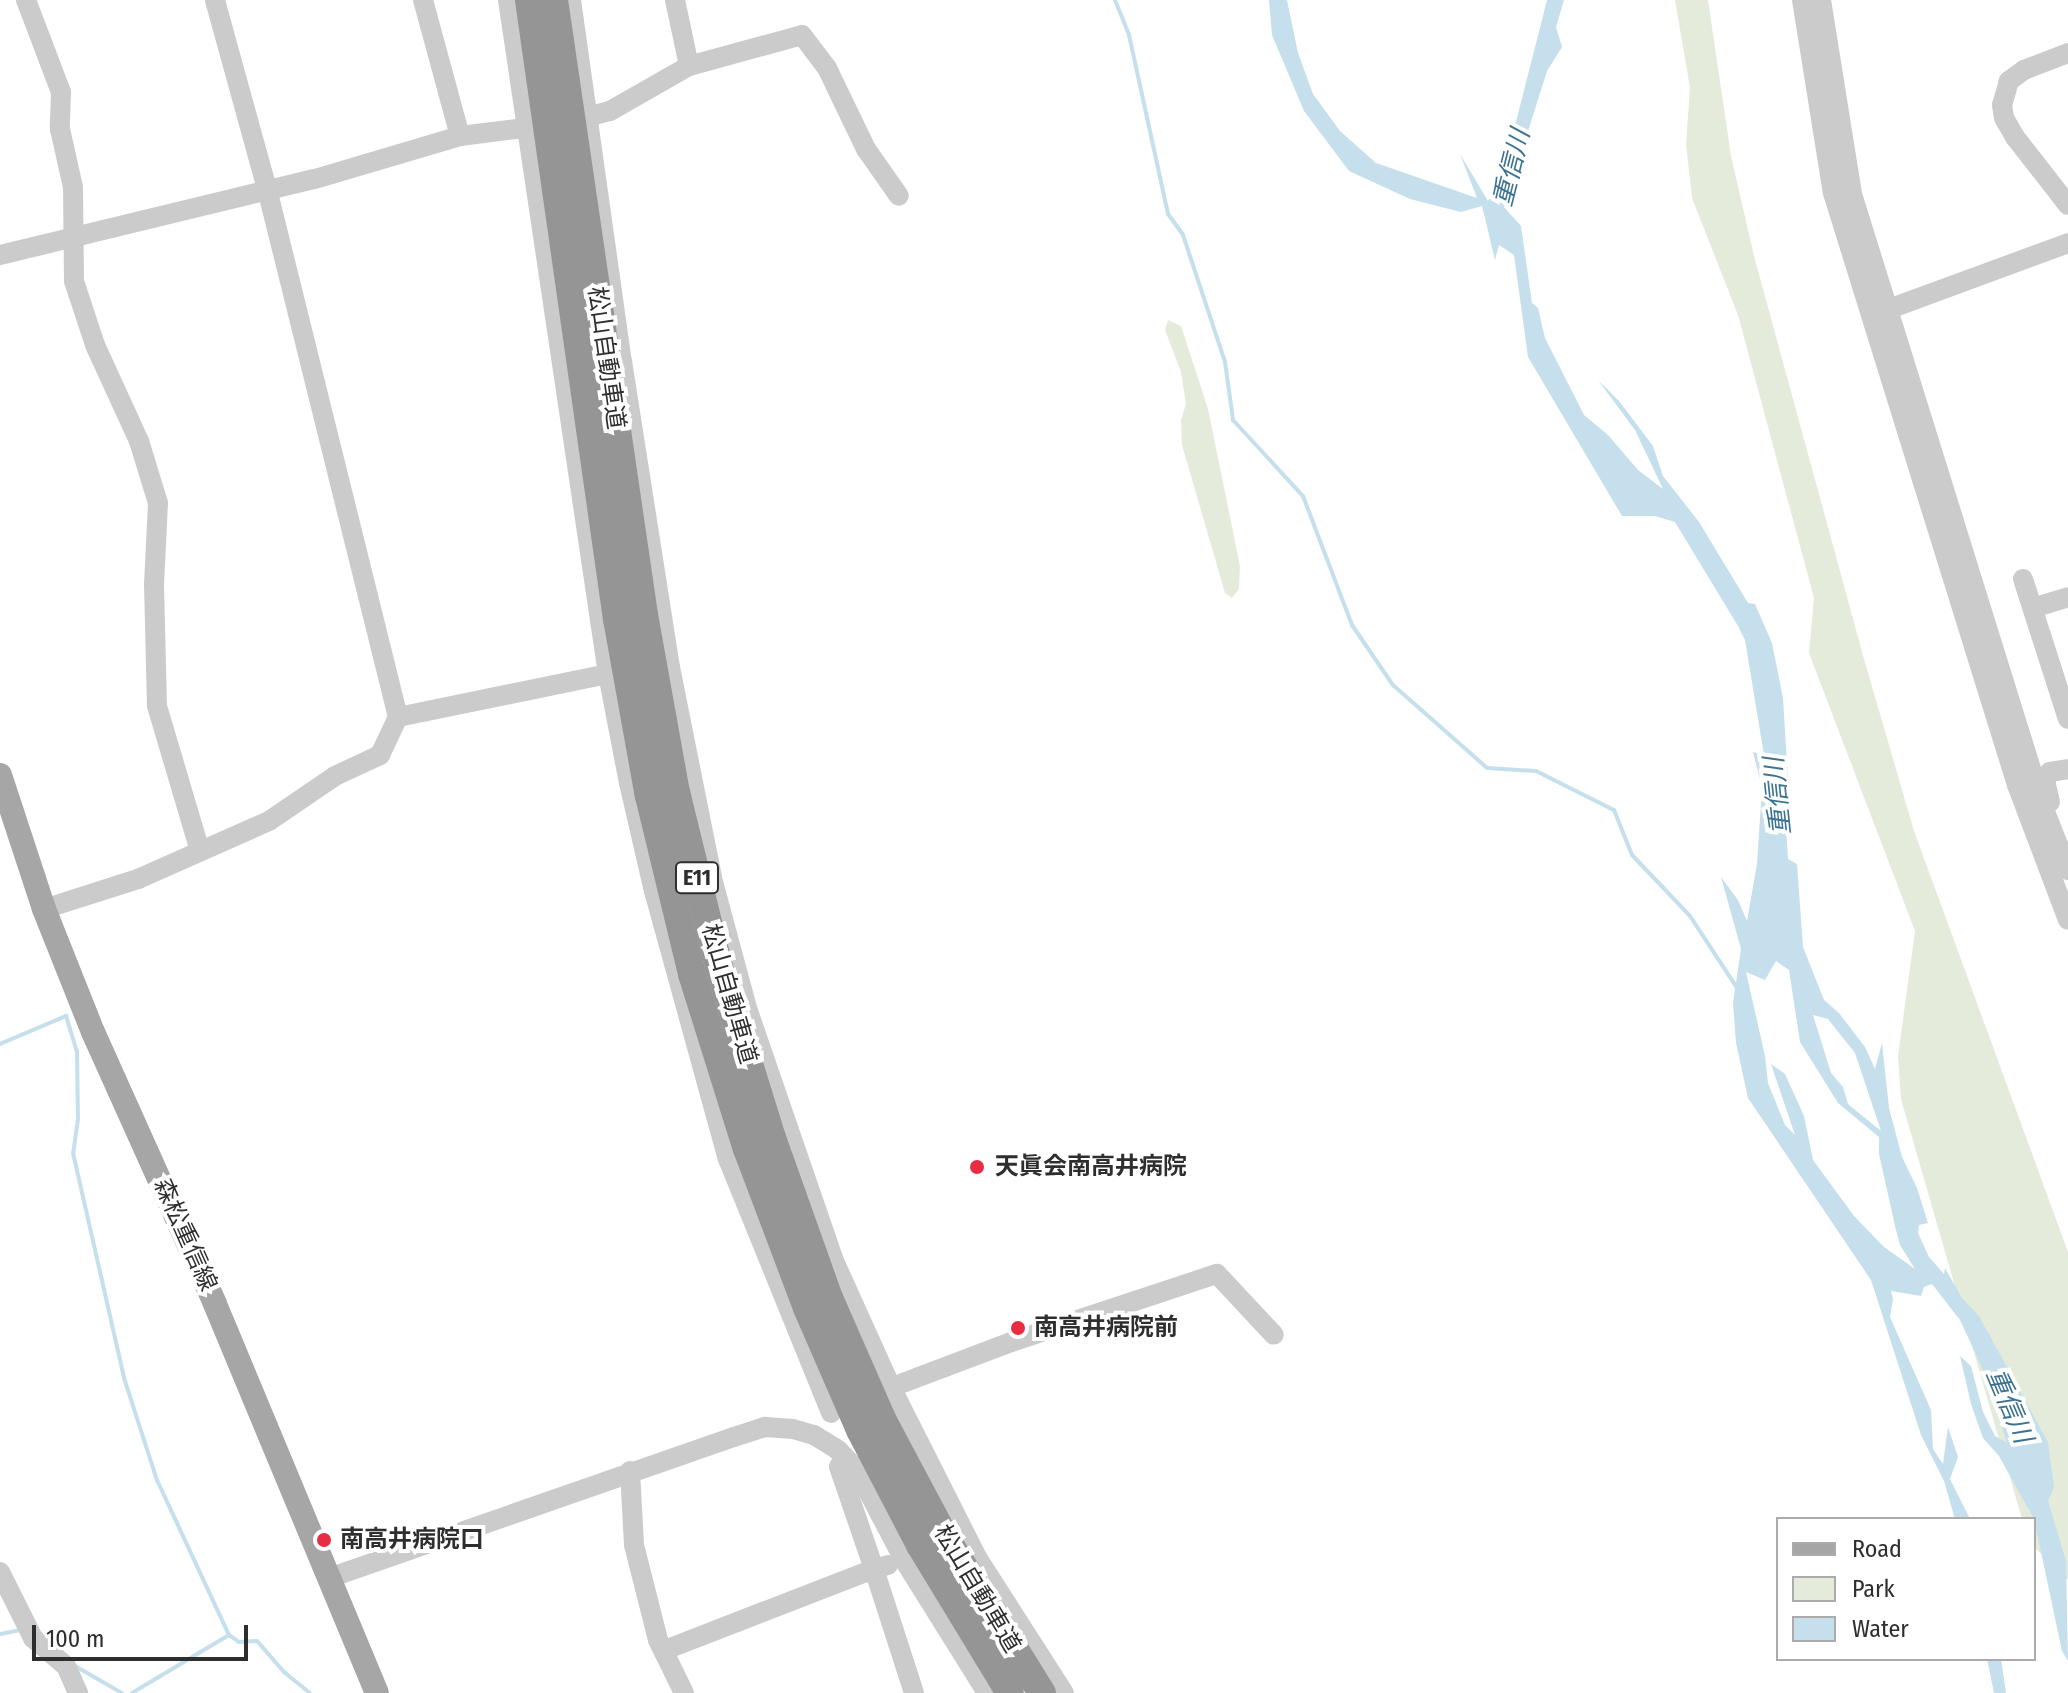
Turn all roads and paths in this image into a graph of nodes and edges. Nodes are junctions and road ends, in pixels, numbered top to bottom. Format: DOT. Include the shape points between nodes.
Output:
graph roads {
  1 [pos="26,0"];
  2 [pos="215,0"];
  3 [pos="423,0"];
  4 [pos="508,0"];
  5 [pos="529,0"];
  6 [pos="554,0"];
  7 [pos="571,0"];
  8 [pos="675,0"];
  9 [pos="1802,0"];
  10 [pos="1821,0"];
  11 [pos="2068,53"];
  12 [pos="689,66"];
  13 [pos="588,117"];
  14 [pos="527,129"];
  15 [pos="460,136"];
  16 [pos="267,189"];
  17 [pos="899,196"];
  18 [pos="2068,205"];
  19 [pos="73,235"];
  20 [pos="2068,243"];
  21 [pos="0,255"];
  22 [pos="1889,309"];
  23 [pos="2023,579"];
  24 [pos="2068,597"];
  25 [pos="2033,608"];
  26 [pos="2061,667"];
  27 [pos="608,674"];
  28 [pos="398,717"];
  29 [pos="2068,719"];
  30 [pos="2068,769"];
  31 [pos="0,775"];
  32 [pos="200,851"];
  33 [pos="2066,865"];
  34 [pos="2068,888"];
  35 [pos="44,909"];
  36 [pos="2068,914"];
  37 [pos="1274,1335"];
  38 [pos="891,1387"];
  39 [pos="831,1413"];
  40 [pos="814,1435"];
  41 [pos="844,1457"];
  42 [pos="630,1471"];
  43 [pos="904,1560"];
  44 [pos="874,1569"];
  45 [pos="0,1572"];
  46 [pos="329,1578"];
  47 [pos="665,1650"];
  48 [pos="78,1693"];
  49 [pos="377,1693"];
  50 [pos="684,1693"];
  51 [pos="914,1693"];
  52 [pos="987,1693"];
  53 [pos="1010,1693"];
  54 [pos="1042,1693"];
  55 [pos="1064,1693"];
  1 -- 19 [label="street" via="61,92 60,129 73,187"];
  2 -- 16 [label="street"];
  3 -- 15 [label="street"];
  4 -- 14 [label="street"];
  5 -- 53 [label="highway, 松山自動車道 / E11, bridge" via="617,619 649,796 692,974 747,1149 860,1430 920,1545"];
  6 -- 54 [label="highway, 松山自動車道 / E11, bridge" via="644,615 676,792 719,967 808,1240 882,1419 942,1532"];
  7 -- 13 [label="street"];
  8 -- 12 [label="street"];
  9 -- 36 [label="street" via="1833,193 2017,785"];
  10 -- 22 [label="street" via="1852,194"];
  11 -- 18 [label="street" via="2009,81 2002,105 2015,137"];
  12 -- 13 [label="street" via="610,111"];
  12 -- 17 [label="street" via="802,35 827,68 866,149"];
  13 -- 14 [label="street"];
  13 -- 38 [label="street" via="670,667 712,878 784,1124 835,1263"];
  14 -- 15 [label="street"];
  14 -- 27 [label="street"];
  15 -- 16 [label="street"];
  16 -- 19 [label="street"];
  16 -- 28 [label="street"];
  19 -- 21 [label="street"];
  19 -- 32 [label="street" via="74,281 95,345 139,441 158,503 157,706"];
  20 -- 22 [label="street"];
  22 -- 33 [label="street" via="2042,804"];
  23 -- 25 [label="street"];
  24 -- 25 [label="street"];
  25 -- 26 [label="street"];
  26 -- 29 [label="street"];
  27 -- 28 [label="street"];
  27 -- 39 [label="street" via="654,891 728,1159"];
  28 -- 32 [label="street" via="380,755 335,776 269,821"];
  30 -- 33 [label="street" via="2050,772 2045,780"];
  31 -- 35 [label="main road, 森松重信線"];
  32 -- 35 [label="street" via="138,879"];
  33 -- 34 [label="street"];
  35 -- 46 [label="main road, 森松重信線"];
  37 -- 38 [label="street" via="1217,1274"];
  38 -- 39 [label="street"];
  38 -- 55 [label="street" via="978,1559"];
  39 -- 40 [label="street"];
  40 -- 41 [label="street"];
  40 -- 42 [label="street" via="765,1427"];
  41 -- 43 [label="street" via="871,1494"];
  41 -- 44 [label="street" via="839,1467"];
  42 -- 46 [label="street"];
  42 -- 47 [label="street" via="634,1545"];
  43 -- 44 [label="street"];
  43 -- 52 [label="street"];
  44 -- 47 [label="street"];
  44 -- 51 [label="street"];
  45 -- 48 [label="street" via="33,1638 66,1666"];
  46 -- 49 [label="main road, 森松重信線"];
  47 -- 50 [label="street"];
}
